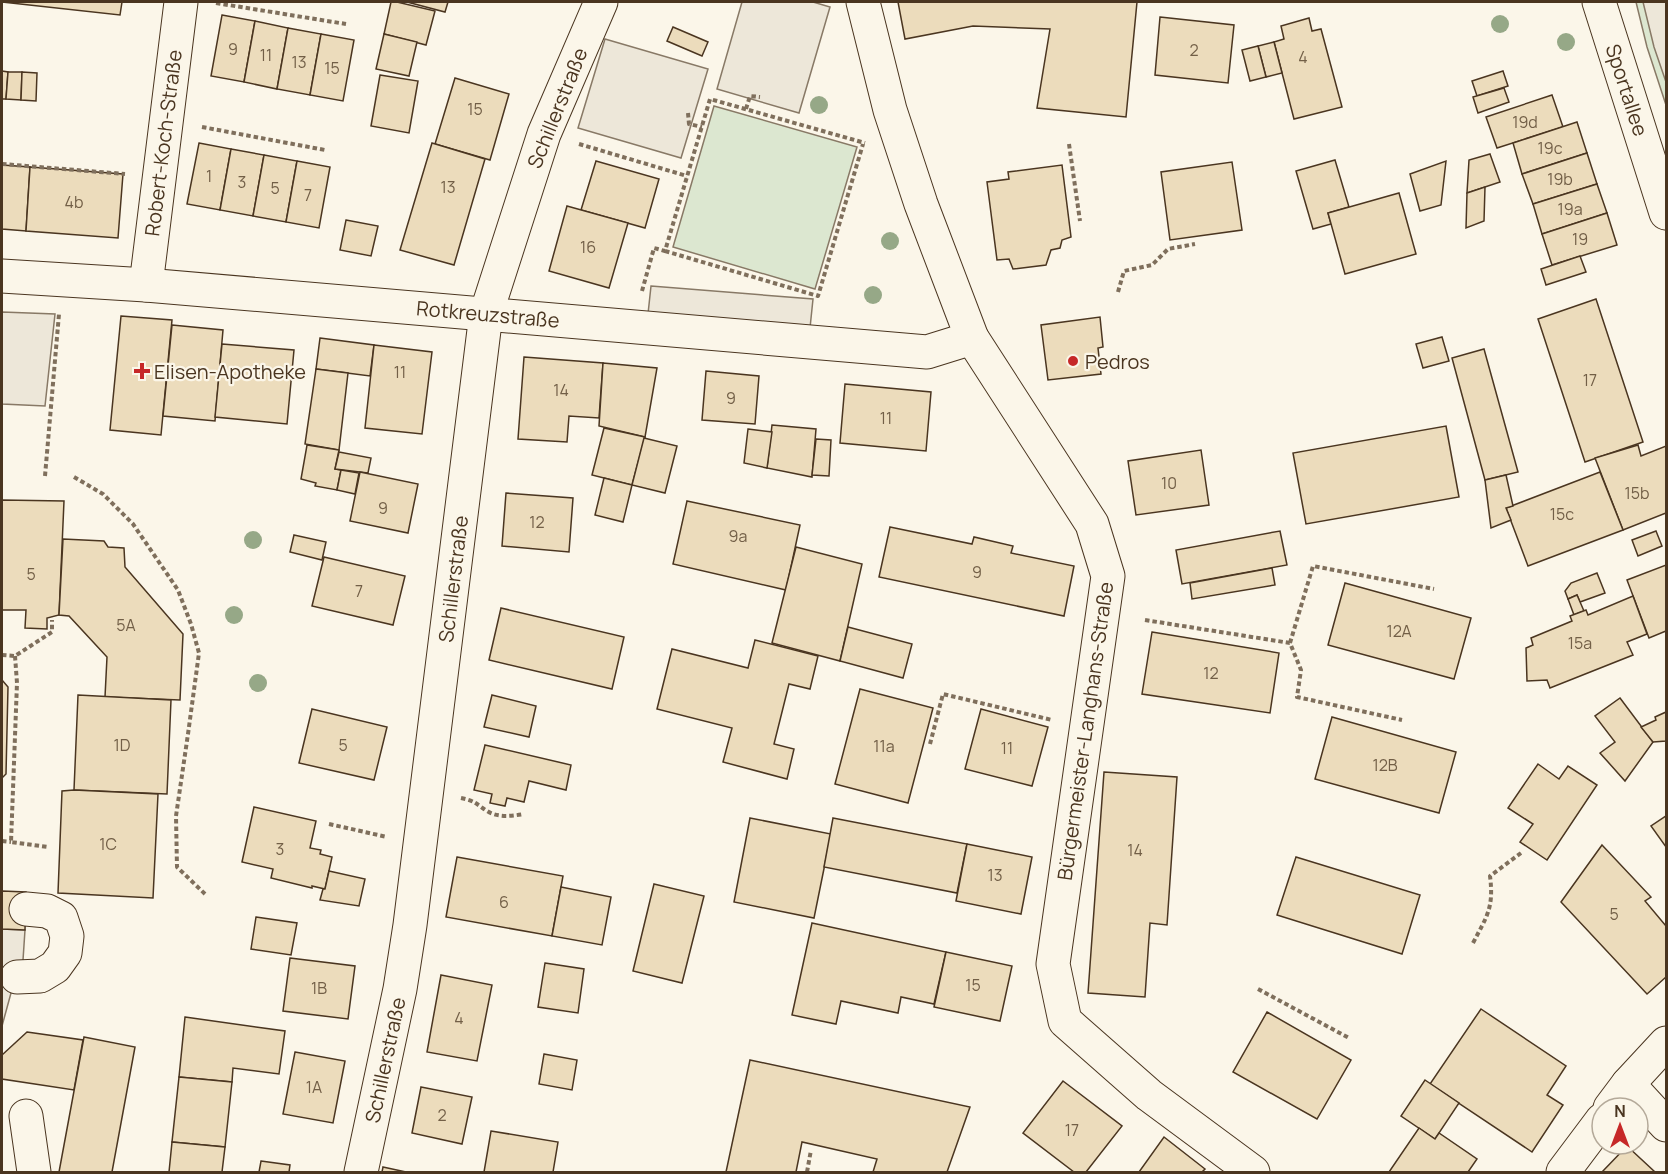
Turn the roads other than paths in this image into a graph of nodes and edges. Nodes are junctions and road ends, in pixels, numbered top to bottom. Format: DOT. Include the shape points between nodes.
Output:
graph roads {
  1 [pos="181,2"];
  2 [pos="601,2"];
  3 [pos="863,2"];
  4 [pos="1599,2"];
  5 [pos="1666,213"];
  6 [pos="2,276"];
  7 [pos="146,285"];
  8 [pos="486,314"];
  9 [pos="972,338"];
  10 [pos="26,909"];
  11 [pos="17,977"];
  12 [pos="1666,1043"];
  13 [pos="1619,1096"];
  14 [pos="1650,1115"];
  15 [pos="26,1116"];
  16 [pos="1666,1125"];
  17 [pos="1590,1136"];
  18 [pos="34,1173"];
  19 [pos="361,1173"];
  20 [pos="1253,1173"];
  21 [pos="1563,1173"];
  1 -- 7 [label="street, Robert-Koch-Straße"];
  2 -- 8 [label="street, Schillerstraße" via="579,81 544,134"];
  3 -- 9 [label="street, Bürgermeister-Langhans-Straße" via="890,110"];
  4 -- 5 [label="street, Sportallee"];
  6 -- 7 [label="street, Rotkreuzstraße"];
  7 -- 8 [label="street, Rotkreuzstraße"];
  8 -- 9 [label="street, Rotkreuzstraße" via="927,352"];
  8 -- 19 [label="street, Schillerstraße" via="400,990"];
  9 -- 20 [label="street, Bürgermeister-Langhans-Straße" via="1092,524 1108,576 1053,964 1065,1021 1149,1095"];
  10 -- 11 [label="street" via="47,911 61,918 67,936 65,953 55,967 40,976"];
  12 -- 13 [label="street"];
  14 -- 16 [label="street"];
  15 -- 18 [label="street"];
  17 -- 21 [label="street"];
}
